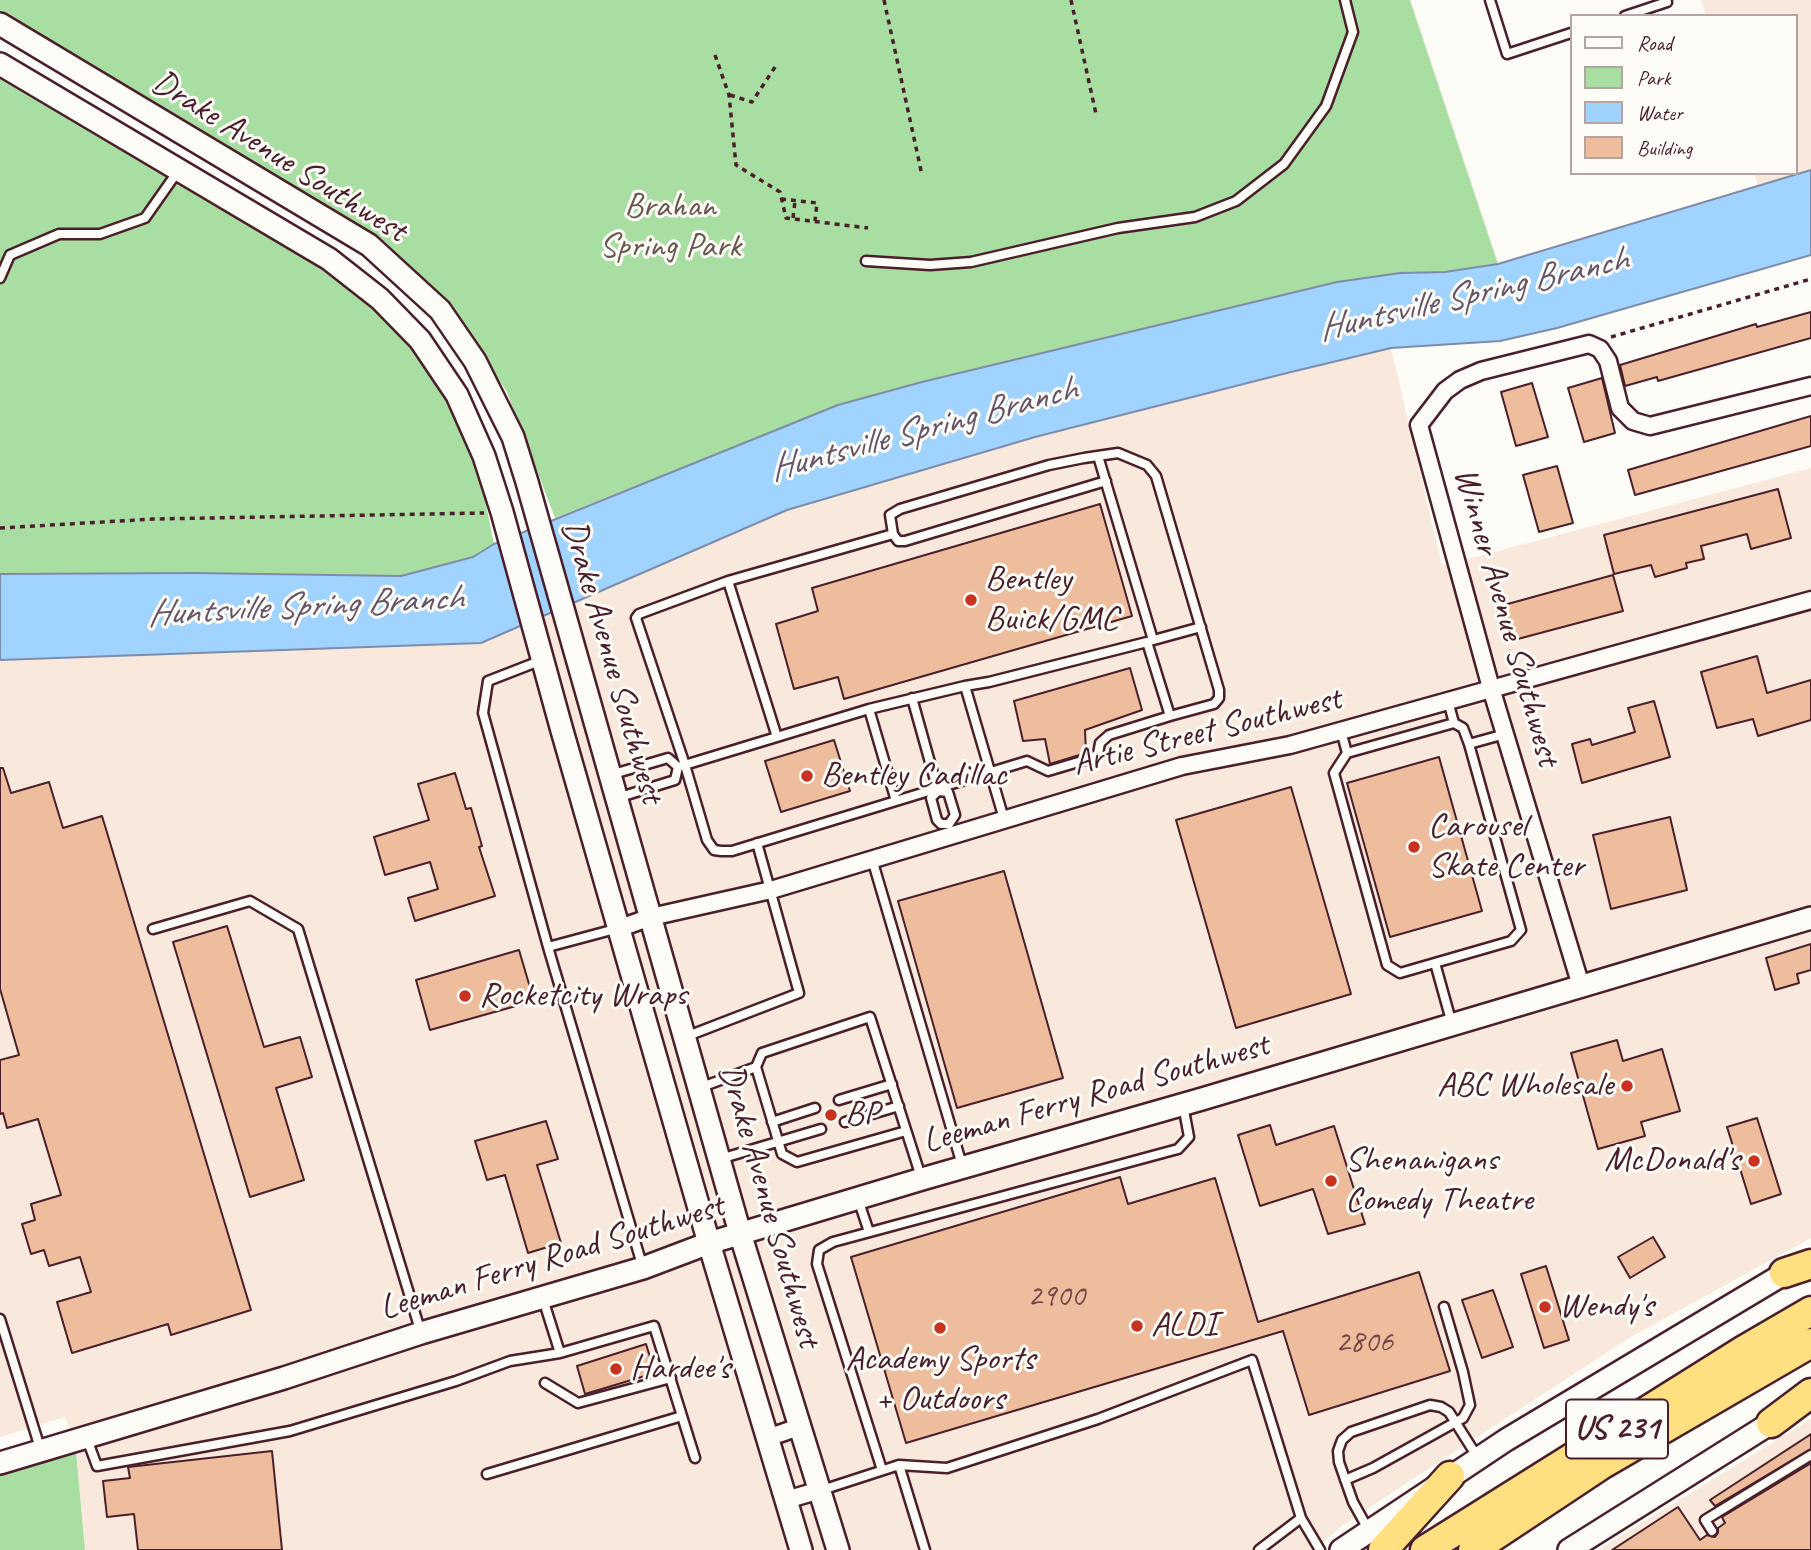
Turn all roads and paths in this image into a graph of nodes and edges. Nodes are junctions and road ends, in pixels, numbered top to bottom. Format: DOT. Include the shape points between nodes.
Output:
graph roads {
  1 [pos="884,0"];
  2 [pos="1072,0"];
  3 [pos="1345,0"];
  4 [pos="1490,0"];
  5 [pos="1666,0"];
  6 [pos="1631,14"];
  7 [pos="0,24"];
  8 [pos="1570,33"];
  9 [pos="715,55"];
  10 [pos="0,64"];
  11 [pos="777,64"];
  12 [pos="729,95"];
  13 [pos="1096,114"];
  14 [pos="179,169"];
  15 [pos="922,175"];
  16 [pos="781,199"];
  17 [pos="795,201"];
  18 [pos="793,218"];
  19 [pos="815,221"];
  20 [pos="868,228"];
  21 [pos="866,261"];
  22 [pos="0,278"];
  23 [pos="1811,279"];
  24 [pos="1588,344"];
  25 [pos="1811,386"];
  26 [pos="1098,456"];
  27 [pos="1106,481"];
  28 [pos="502,512"];
  29 [pos="0,528"];
  30 [pos="893,534"];
  31 [pos="729,581"];
  32 [pos="1811,600"];
  33 [pos="1201,627"];
  34 [pos="1150,641"];
  35 [pos="542,660"];
  36 [pos="965,685"];
  37 [pos="1491,688"];
  38 [pos="912,698"];
  39 [pos="1448,700"];
  40 [pos="869,709"];
  41 [pos="1170,716"];
  42 [pos="1454,723"];
  43 [pos="1341,731"];
  44 [pos="1505,734"];
  45 [pos="777,737"];
  46 [pos="1469,744"];
  47 [pos="1348,753"];
  48 [pos="681,766"];
  49 [pos="990,772"];
  50 [pos="610,775"];
  51 [pos="937,790"];
  52 [pos="617,799"];
  53 [pos="896,801"];
  54 [pos="1004,819"];
  55 [pos="950,830"];
  56 [pos="757,843"];
  57 [pos="872,859"];
  58 [pos="771,890"];
  59 [pos="651,917"];
  60 [pos="1811,918"];
  61 [pos="620,928"];
  62 [pos="153,929"];
  63 [pos="548,947"];
  64 [pos="1435,962"];
  65 [pos="1581,986"];
  66 [pos="1453,1025"];
  67 [pos="685,1037"];
  68 [pos="756,1067"];
  69 [pos="892,1084"];
  70 [pos="699,1088"];
  71 [pos="839,1100"];
  72 [pos="1183,1105"];
  73 [pos="898,1106"];
  74 [pos="815,1108"];
  75 [pos="772,1122"];
  76 [pos="845,1122"];
  77 [pos="821,1129"];
  78 [pos="906,1131"];
  79 [pos="778,1142"];
  80 [pos="719,1160"];
  81 [pos="963,1168"];
  82 [pos="922,1179"];
  83 [pos="858,1199"];
  84 [pos="740,1233"];
  85 [pos="869,1233"];
  86 [pos="709,1243"];
  87 [pos="1811,1258"];
  88 [pos="1811,1264"];
  89 [pos="643,1268"];
  90 [pos="1784,1273"];
  91 [pos="543,1298"];
  92 [pos="1444,1307"];
  93 [pos="1811,1311"];
  94 [pos="0,1319"];
  95 [pos="421,1333"];
  96 [pos="1811,1343"];
  97 [pos="560,1353"];
  98 [pos="671,1378"];
  99 [pos="545,1383"];
  100 [pos="1811,1393"];
  101 [pos="1811,1406"];
  102 [pos="682,1416"];
  103 [pos="1771,1423"];
  104 [pos="1456,1424"];
  105 [pos="799,1427"];
  106 [pos="87,1437"];
  107 [pos="767,1438"];
  108 [pos="41,1451"];
  109 [pos="1811,1455"];
  110 [pos="695,1458"];
  111 [pos="1478,1458"];
  112 [pos="0,1463"];
  113 [pos="899,1465"];
  114 [pos="882,1470"];
  115 [pos="487,1474"];
  116 [pos="1450,1476"];
  117 [pos="1345,1480"];
  118 [pos="820,1490"];
  119 [pos="786,1500"];
  120 [pos="1301,1518"];
  121 [pos="1712,1531"];
  122 [pos="1376,1540"];
  123 [pos="801,1550"];
  124 [pos="838,1550"];
  125 [pos="925,1550"];
  126 [pos="1259,1550"];
  127 [pos="1320,1550"];
  128 [pos="1341,1550"];
  129 [pos="1425,1550"];
  130 [pos="1473,1550"];
  131 [pos="1569,1550"];
  1 -- 15 [label="path"];
  2 -- 13 [label="path"];
  3 -- 21 [label="lane" via="1353,32 1326,106 1284,164 1237,201 1195,217 1118,228 971,262"];
  4 -- 8 [label="lane" via="1507,54"];
  5 -- 6 [label="lane"];
  7 -- 50 [label="street, Drake Avenue Southwest" via="369,245 440,310 475,361 513,437"];
  9 -- 12 [label="path"];
  10 -- 14 [label="street, Drake Avenue Southwest"];
  11 -- 12 [label="path" via="752,102"];
  12 -- 16 [label="path" via="736,165 779,192"];
  14 -- 22 [label="lane" via="145,219 100,234 59,234 10,255"];
  14 -- 28 [label="street, Drake Avenue Southwest" via="329,259 380,299 420,340 457,395"];
  16 -- 17 [label="path"];
  16 -- 18 [label="path" via="786,218"];
  17 -- 18 [label="path"];
  17 -- 19 [label="path" via="817,203"];
  18 -- 19 [label="path"];
  19 -- 20 [label="path"];
  23 -- 24 [label="path"];
  24 -- 25 [label="street" via="1600,349 1608,361 1620,408 1633,421 1650,426"];
  24 -- 37 [label="street, Winner Avenue Southwest" via="1460,380 1445,391 1419,425"];
  26 -- 27 [label="lane"];
  26 -- 30 [label="lane" via="1049,465 900,509 890,515"];
  26 -- 33 [label="lane" via="1126,455 1147,465 1156,476"];
  27 -- 30 [label="lane" via="905,541 898,541"];
  27 -- 34 [label="lane"];
  28 -- 29 [label="path" via="154,519"];
  28 -- 35 [label="street, Drake Avenue Southwest"];
  30 -- 31 [label="lane"];
  31 -- 45 [label="lane"];
  31 -- 48 [label="lane" via="636,618"];
  32 -- 37 [label="street, Artie Street Southwest"];
  33 -- 34 [label="lane"];
  33 -- 41 [label="lane" via="1219,698 1214,704"];
  34 -- 36 [label="lane"];
  34 -- 41 [label="lane"];
  35 -- 61 [label="street, Drake Avenue Southwest"];
  35 -- 63 [label="lane" via="488,681 483,713"];
  36 -- 38 [label="lane"];
  36 -- 49 [label="lane"];
  37 -- 39 [label="street, Artie Street Southwest"];
  37 -- 44 [label="street, Winner Avenue Southwest"];
  38 -- 40 [label="lane"];
  38 -- 51 [label="lane"];
  39 -- 42 [label="lane"];
  39 -- 43 [label="street, Artie Street Southwest"];
  40 -- 45 [label="lane"];
  40 -- 53 [label="lane"];
  41 -- 49 [label="lane" via="1109,735 1092,758 1048,771 1027,761"];
  42 -- 46 [label="lane" via="1463,728"];
  42 -- 47 [label="lane"];
  43 -- 47 [label="lane"];
  43 -- 54 [label="street, Artie Street Southwest" via="1182,766"];
  44 -- 46 [label="lane"];
  44 -- 65 [label="street, Winner Avenue Southwest"];
  45 -- 48 [label="lane"];
  46 -- 64 [label="lane" via="1521,930 1511,941"];
  47 -- 64 [label="lane" via="1334,773 1387,965 1400,972"];
  48 -- 50 [label="lane" via="668,758"];
  48 -- 52 [label="lane" via="675,780"];
  48 -- 56 [label="lane" via="710,846 732,851"];
  49 -- 51 [label="lane"];
  49 -- 54 [label="lane"];
  50 -- 52 [label="street, Drake Avenue Southwest"];
  51 -- 53 [label="lane"];
  51 -- 55 [label="lane" via="931,798 937,820"];
  51 -- 55 [label="lane" via="948,792 955,815"];
  52 -- 59 [label="street, Drake Avenue Southwest"];
  53 -- 56 [label="lane"];
  54 -- 55 [label="street, Artie Street Southwest"];
  55 -- 57 [label="street, Artie Street Southwest"];
  56 -- 58 [label="lane"];
  57 -- 58 [label="street, Artie Street Southwest"];
  57 -- 81 [label="lane"];
  58 -- 59 [label="street, Artie Street Southwest"];
  58 -- 67 [label="lane" via="799,993"];
  59 -- 61 [label="street, Artie Street Southwest"];
  59 -- 67 [label="street, Drake Avenue Southwest"];
  60 -- 65 [label="street, Leeman Ferry Road Southwest"];
  61 -- 63 [label="lane"];
  61 -- 86 [label="street, Drake Avenue Southwest"];
  62 -- 95 [label="lane" via="250,901 298,929"];
  63 -- 89 [label="lane"];
  64 -- 66 [label="lane"];
  65 -- 66 [label="street, Leeman Ferry Road Southwest"];
  66 -- 72 [label="street, Leeman Ferry Road Southwest"];
  67 -- 70 [label="street, Drake Avenue Southwest"];
  68 -- 69 [label="lane" via="762,1053 870,1017"];
  68 -- 70 [label="lane"];
  68 -- 75 [label="lane"];
  69 -- 71 [label="lane"];
  69 -- 73 [label="lane"];
  70 -- 80 [label="street, Drake Avenue Southwest"];
  72 -- 81 [label="street, Leeman Ferry Road Southwest"];
  72 -- 85 [label="lane" via="1189,1138 1178,1149"];
  73 -- 76 [label="lane"];
  73 -- 78 [label="lane"];
  74 -- 75 [label="lane"];
  75 -- 79 [label="lane"];
  77 -- 79 [label="lane"];
  78 -- 79 [label="lane" via="797,1162 782,1154"];
  78 -- 82 [label="lane"];
  79 -- 80 [label="lane"];
  80 -- 84 [label="street, Drake Avenue Southwest"];
  81 -- 82 [label="street, Leeman Ferry Road Southwest"];
  82 -- 83 [label="street, Leeman Ferry Road Southwest"];
  83 -- 84 [label="street, Leeman Ferry Road Southwest"];
  83 -- 85 [label="lane"];
  84 -- 86 [label="street, Leeman Ferry Road Southwest"];
  84 -- 105 [label="street, Drake Avenue Southwest"];
  85 -- 114 [label="lane" via="819,1250 817,1264"];
  86 -- 89 [label="street, Leeman Ferry Road Southwest"];
  86 -- 107 [label="street, Drake Avenue Southwest"];
  87 -- 90 [label="street"];
  88 -- 90 [label="highway"];
  89 -- 91 [label="street, Leeman Ferry Road Southwest"];
  90 -- 111 [label="street"];
  91 -- 95 [label="street, Leeman Ferry Road Southwest"];
  91 -- 97 [label="lane"];
  92 -- 104 [label="lane" via="1470,1405"];
  93 -- 129 [label="highway, US 231"];
  94 -- 108 [label="lane"];
  95 -- 106 [label="street, Leeman Ferry Road Southwest"];
  96 -- 130 [label="highway, US 231" via="1601,1465"];
  97 -- 98 [label="lane" via="654,1326"];
  97 -- 106 [label="lane" via="510,1362 290,1431 123,1462 97,1466"];
  98 -- 99 [label="lane" via="578,1403"];
  98 -- 102 [label="lane"];
  100 -- 103 [label="highway"];
  101 -- 103 [label="street"];
  102 -- 110 [label="lane"];
  102 -- 115 [label="lane"];
  103 -- 131 [label="street"];
  104 -- 111 [label="lane"];
  104 -- 117 [label="lane"];
  104 -- 117 [label="lane" via="1449,1412 1430,1405 1351,1432 1338,1451"];
  105 -- 107 [label="street"];
  105 -- 118 [label="street, Drake Avenue Southwest"];
  106 -- 108 [label="street, Leeman Ferry Road Southwest"];
  107 -- 119 [label="street, Drake Avenue Southwest"];
  108 -- 112 [label="street, Leeman Ferry Road Southwest"];
  109 -- 121 [label="lane" via="1705,1520"];
  111 -- 116 [label="street"];
  113 -- 114 [label="lane"];
  113 -- 120 [label="lane" via="947,1468 1098,1419 1252,1360"];
  113 -- 125 [label="lane"];
  114 -- 118 [label="lane"];
  116 -- 122 [label="highway"];
  117 -- 122 [label="lane"];
  118 -- 119 [label="street"];
  118 -- 124 [label="street, Drake Avenue Southwest"];
  119 -- 123 [label="street, Drake Avenue Southwest"];
  120 -- 126 [label="lane"];
  120 -- 127 [label="lane"];
  122 -- 128 [label="street"];
}
